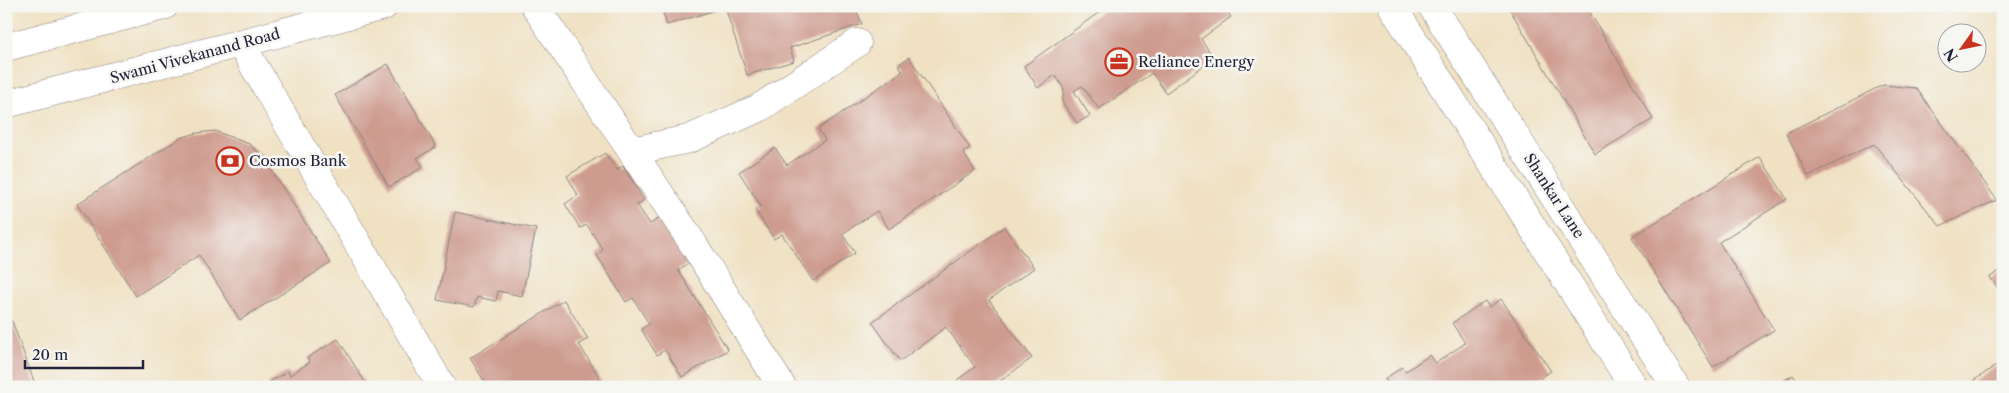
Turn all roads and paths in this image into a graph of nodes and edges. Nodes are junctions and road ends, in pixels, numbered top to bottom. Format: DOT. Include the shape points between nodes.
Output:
graph roads {
  1 [pos="164,6"];
  2 [pos="384,6"];
  3 [pos="536,6"];
  4 [pos="1392,6"];
  5 [pos="1432,6"];
  6 [pos="858,43"];
  7 [pos="241,44"];
  8 [pos="6,47"];
  9 [pos="6,104"];
  10 [pos="632,151"];
  11 [pos="442,387"];
  12 [pos="782,387"];
  13 [pos="1634,387"];
  14 [pos="1676,387"];
  1 -- 8 [label="street"];
  2 -- 7 [label="street, Swami Vivekanand Road"];
  3 -- 10 [label="street"];
  4 -- 13 [label="street"];
  5 -- 14 [label="street, Shankar Lane"];
  6 -- 10 [label="street" via="758,108 688,139"];
  7 -- 9 [label="street, Swami Vivekanand Road"];
  7 -- 11 [label="street"];
  10 -- 12 [label="street"];
}
